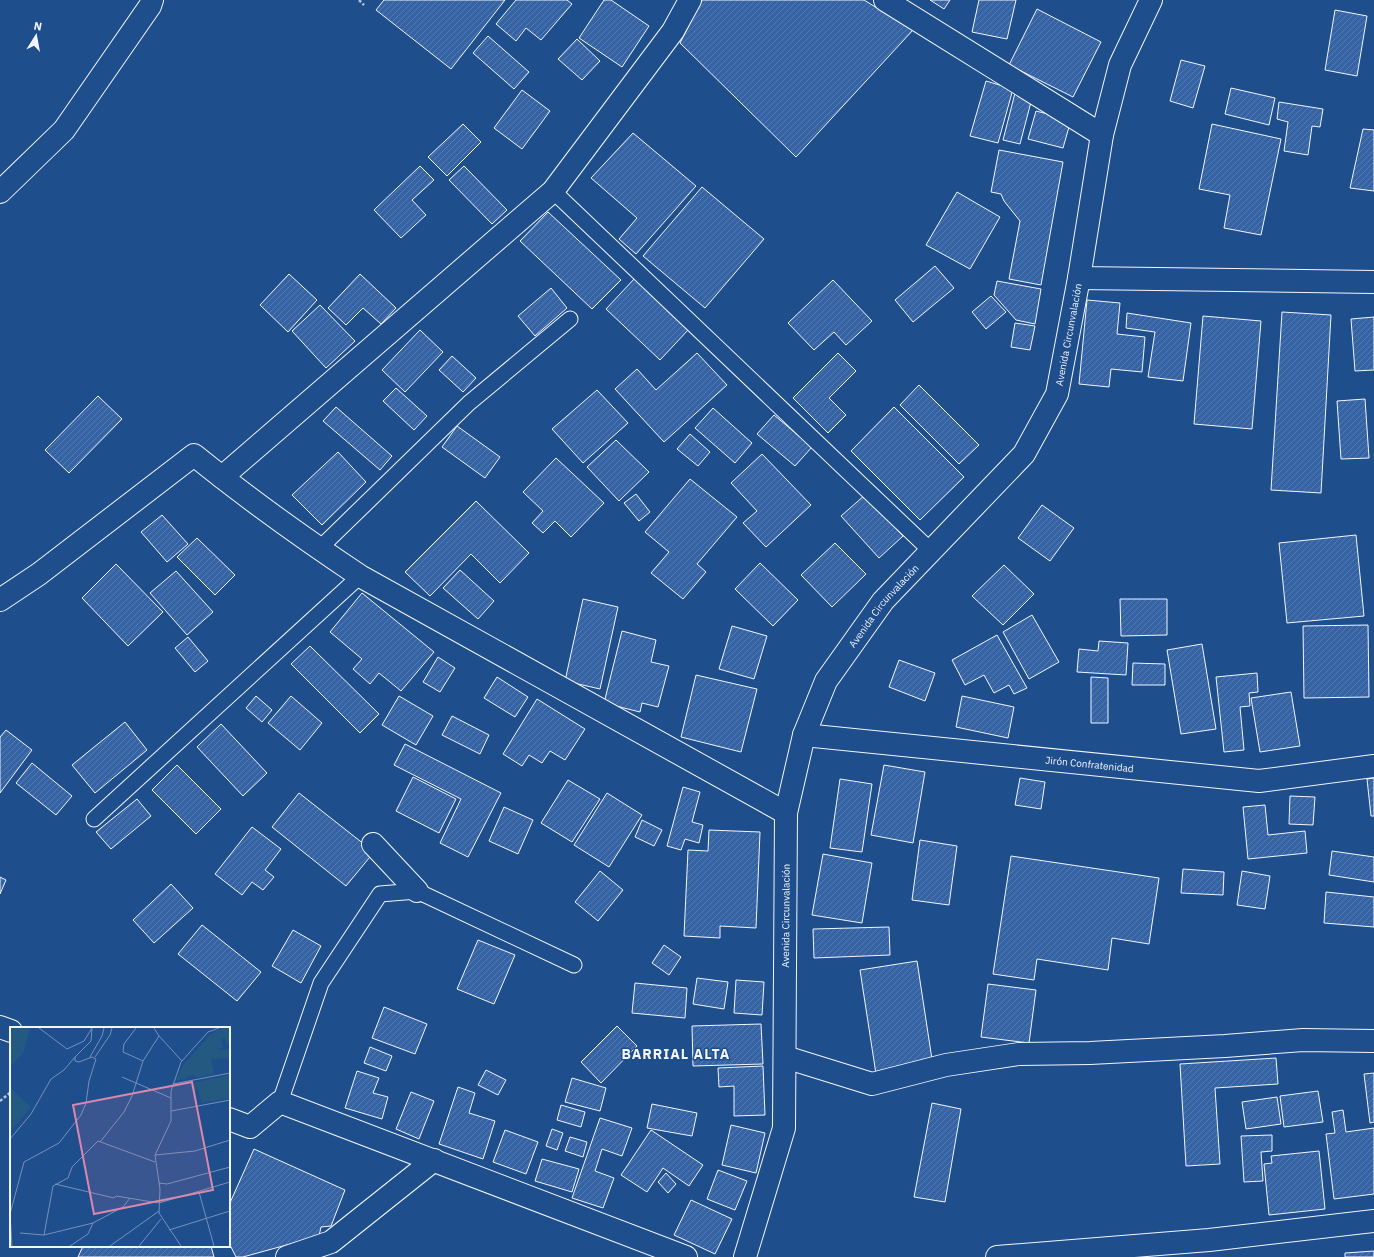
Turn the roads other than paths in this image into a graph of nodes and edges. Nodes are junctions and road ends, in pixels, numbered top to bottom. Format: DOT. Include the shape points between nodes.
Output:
graph roads {
  1 [pos="152,0"];
  2 [pos="690,0"];
  3 [pos="885,0"];
  4 [pos="1151,0"];
  5 [pos="1102,135"];
  6 [pos="553,191"];
  7 [pos="0,192"];
  8 [pos="1079,278"];
  9 [pos="1374,282"];
  10 [pos="570,319"];
  11 [pos="222,477"];
  12 [pos="319,549"];
  13 [pos="930,550"];
  14 [pos="360,576"];
  15 [pos="0,600"];
  16 [pos="804,735"];
  17 [pos="1374,766"];
  18 [pos="786,814"];
  19 [pos="94,819"];
  20 [pos="373,844"];
  21 [pos="417,891"];
  22 [pos="574,965"];
  23 [pos="0,1027"];
  24 [pos="10,1031"];
  25 [pos="1374,1041"];
  26 [pos="785,1056"];
  27 [pos="280,1102"];
  28 [pos="230,1119"];
  29 [pos="434,1160"];
  30 [pos="1374,1221"];
  31 [pos="1209,1249"];
  32 [pos="287,1257"];
  33 [pos="686,1257"];
  34 [pos="745,1257"];
  35 [pos="997,1257"];
  1 -- 7 [label="street" via="64,130"];
  2 -- 6 [label="street" via="673,31"];
  3 -- 5 [label="street"];
  4 -- 5 [label="street, Avenida Circunvalación" via="1120,65"];
  5 -- 8 [label="street, Avenida Circunvalación"];
  6 -- 11 [label="street"];
  6 -- 13 [label="lane"];
  8 -- 9 [label="street"];
  8 -- 13 [label="street, Avenida Circunvalación" via="1057,394 1024,454"];
  10 -- 12 [label="lane" via="469,403"];
  11 -- 12 [label="street"];
  11 -- 15 [label="street" via="194,455 39,574"];
  12 -- 14 [label="street"];
  13 -- 16 [label="street, Avenida Circunvalación" via="882,601 826,681"];
  14 -- 18 [label="street"];
  14 -- 19 [label="lane"];
  16 -- 17 [label="street, Jirón Confratenidad" via="1259,781"];
  16 -- 18 [label="street, Avenida Circunvalación"];
  18 -- 26 [label="street, Avenida Circunvalación"];
  20 -- 21 [label="street"];
  21 -- 22 [label="lane"];
  21 -- 27 [label="lane" via="380,894 321,983"];
  23 -- 24 [label="street"];
  25 -- 26 [label="street" via="1303,1040 1090,1053 1019,1054 946,1065 872,1084"];
  26 -- 34 [label="street, Avenida Circunvalación" via="784,1128"];
  27 -- 28 [label="street" via="250,1127"];
  27 -- 29 [label="street"];
  29 -- 32 [label="street" via="331,1242"];
  29 -- 33 [label="street"];
  30 -- 31 [label="street"];
  31 -- 35 [label="street"];
}
